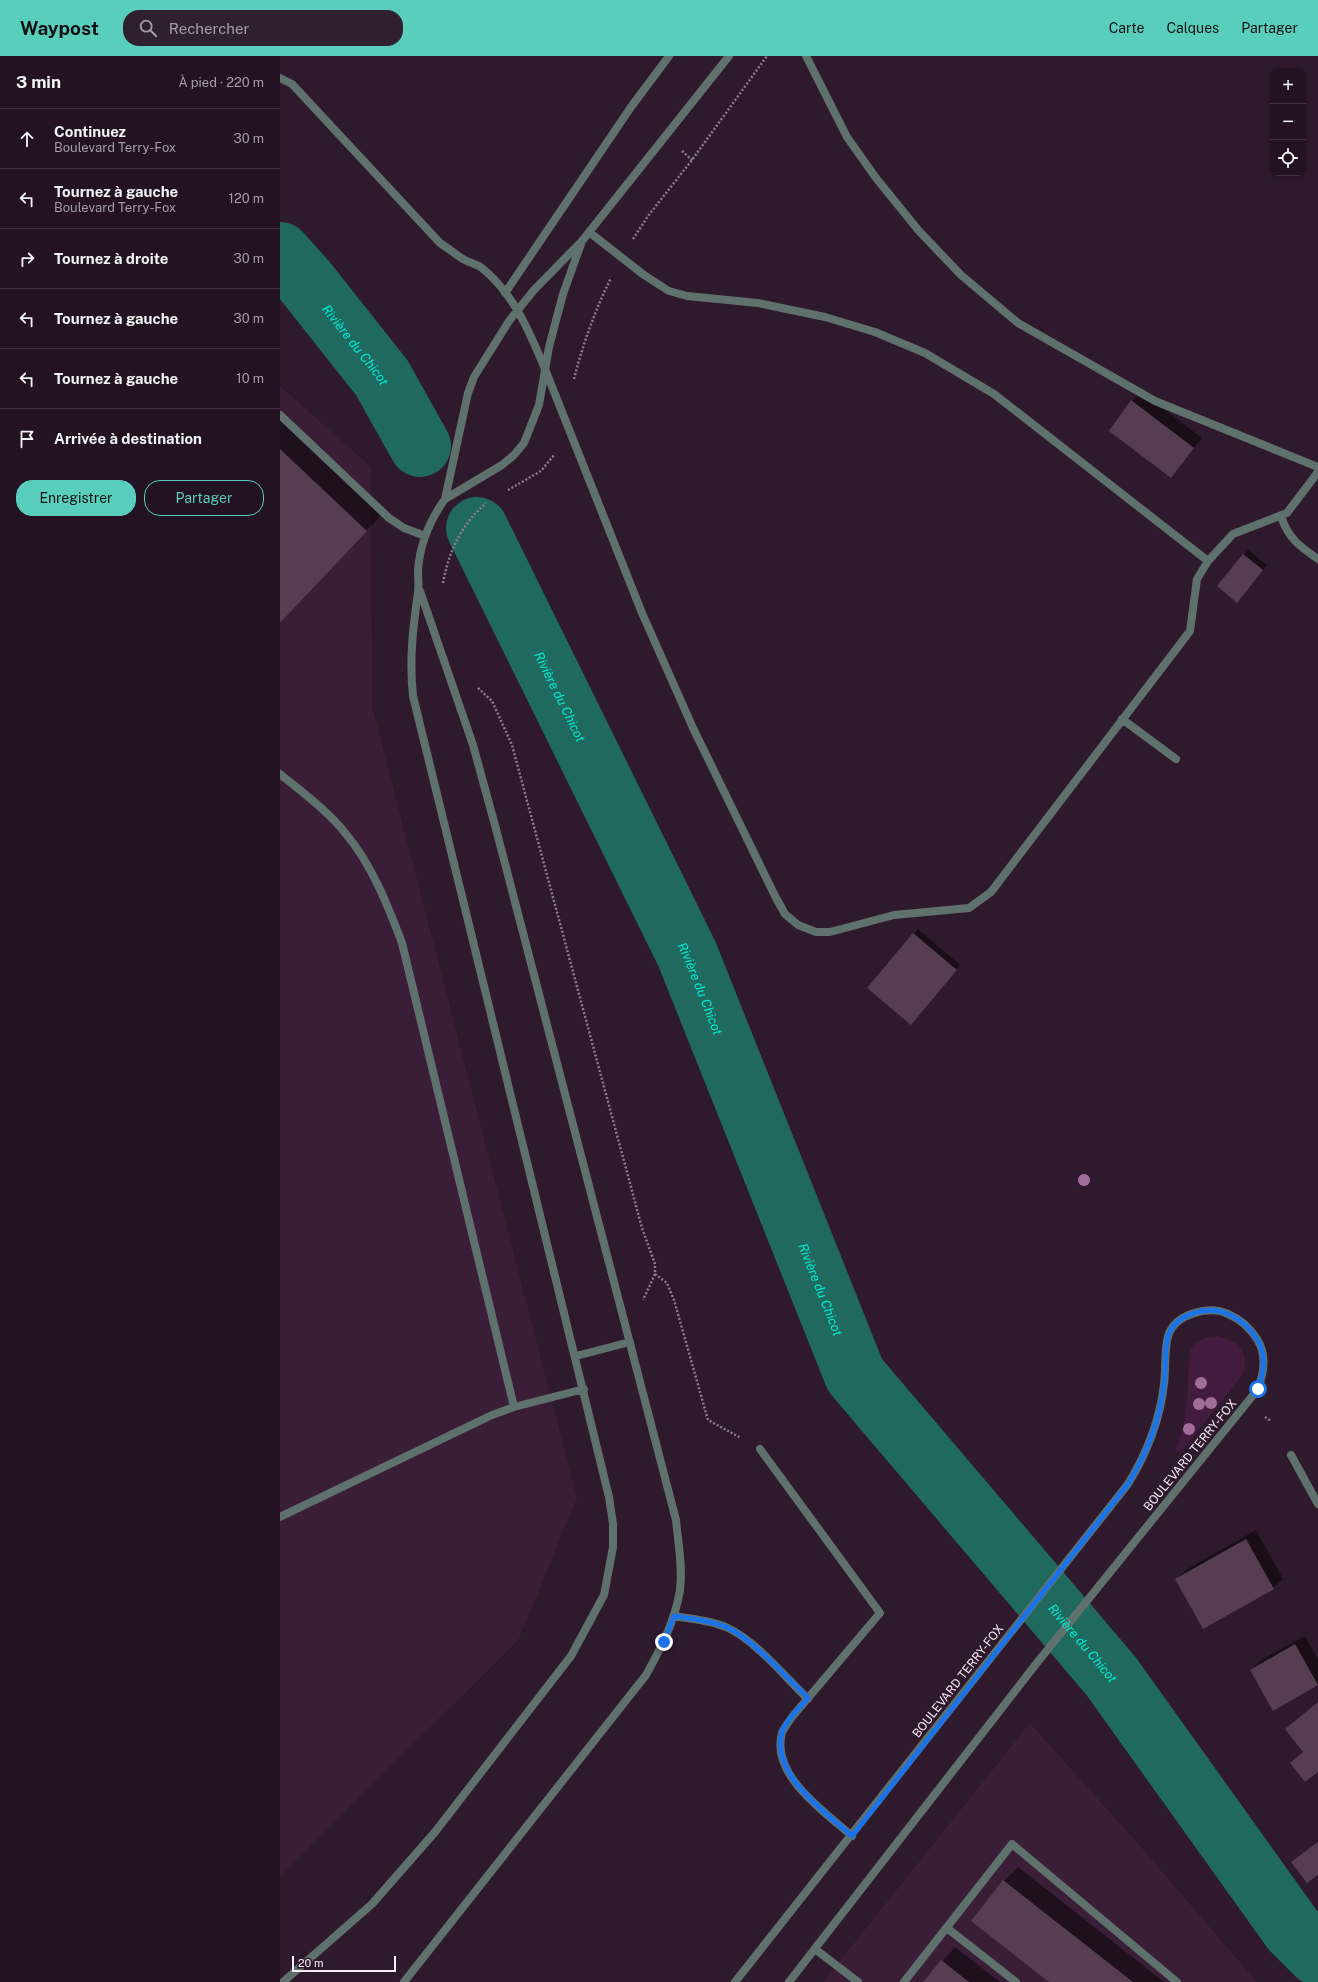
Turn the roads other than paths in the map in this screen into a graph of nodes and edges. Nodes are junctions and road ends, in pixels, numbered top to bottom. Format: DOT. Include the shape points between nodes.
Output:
graph roads {
  1 [pos="669,56"];
  2 [pos="729,56"];
  3 [pos="806,56"];
  4 [pos="280,78"];
  5 [pos="589,232"];
  6 [pos="582,241"];
  7 [pos="505,293"];
  8 [pos="518,310"];
  9 [pos="545,370"];
  10 [pos="280,415"];
  11 [pos="1318,467"];
  12 [pos="1318,472"];
  13 [pos="445,499"];
  14 [pos="1281,516"];
  15 [pos="425,536"];
  16 [pos="1318,559"];
  17 [pos="1208,561"];
  18 [pos="419,589"];
  19 [pos="1122,719"];
  20 [pos="1176,759"];
  21 [pos="280,774"];
  22 [pos="630,1342"];
  23 [pos="576,1356"];
  24 [pos="584,1389"];
  25 [pos="514,1407"];
  26 [pos="760,1449"];
  27 [pos="1291,1454"];
  28 [pos="1318,1504"];
  29 [pos="280,1517"];
  30 [pos="674,1616"];
  31 [pos="808,1698"];
  32 [pos="852,1836"];
  33 [pos="947,1928"];
  34 [pos="815,1949"];
  35 [pos="283,1982"];
  36 [pos="404,1982"];
  37 [pos="735,1982"];
  38 [pos="789,1982"];
  39 [pos="858,1982"];
  40 [pos="904,1982"];
  41 [pos="1016,1982"];
  42 [pos="1178,1982"];
  1 -- 7 [label="street"];
  2 -- 5 [label="street"];
  3 -- 11 [label="street" via="847,137 876,178 919,231 951,264 1018,323 1155,401"];
  4 -- 7 [label="street" via="292,84 440,243 463,259 481,267"];
  5 -- 6 [label="street"];
  5 -- 17 [label="street" via="669,291 687,296 758,303 825,317 875,332 925,353 994,394"];
  6 -- 8 [label="street"];
  6 -- 9 [label="street" via="563,294"];
  7 -- 8 [label="street"];
  8 -- 9 [label="street"];
  8 -- 13 [label="street" via="474,377 468,393"];
  9 -- 13 [label="street" via="539,405 524,443 502,465"];
  9 -- 19 [label="street" via="642,613 693,728 775,896 785,914 798,925 816,932 830,932 894,915 969,908 991,892"];
  10 -- 15 [label="street" via="389,518 404,528"];
  12 -- 14 [label="street" via="1287,513"];
  13 -- 15 [label="street" via="435,513"];
  14 -- 16 [label="street" via="1290,536"];
  14 -- 17 [label="street" via="1233,534"];
  15 -- 18 [label="street" via="418,570"];
  17 -- 19 [label="street" via="1197,579 1190,631"];
  18 -- 22 [label="street" via="473,745"];
  18 -- 23 [label="street" via="411,647 413,696"];
  19 -- 20 [label="street"];
  21 -- 25 [label="street" via="305,794 346,834 368,866 395,925 402,944"];
  22 -- 23 [label="street"];
  22 -- 30 [label="street" via="676,1520 680,1589"];
  23 -- 24 [label="street"];
  24 -- 25 [label="street"];
  24 -- 35 [label="street" via="610,1497 613,1524 613,1547 604,1595 591,1622 553,1682 430,1838 372,1904"];
  25 -- 29 [label="street" via="492,1415"];
  26 -- 31 [label="street" via="880,1613"];
  27 -- 28 [label="street"];
  30 -- 31 [label="street" via="713,1623 743,1636"];
  30 -- 36 [label="street" via="664,1642 646,1675"];
  31 -- 32 [label="street" via="782,1731 780,1745 784,1762 797,1785"];
  32 -- 34 [label="street, BOULEVARD TERRY-FOX" via="1120,1496 1138,1468 1157,1423 1168,1336 1174,1325 1185,1316 1199,1312 1221,1312 1241,1321 1251,1330 1264,1357 1264,1373 1258,1389 1036,1664"];
  32 -- 37 [label="street, BOULEVARD TERRY-FOX"];
  33 -- 40 [label="street"];
  33 -- 41 [label="street"];
  33 -- 42 [label="street" via="1012,1844"];
  34 -- 38 [label="street, BOULEVARD TERRY-FOX"];
  34 -- 39 [label="street"];
}
